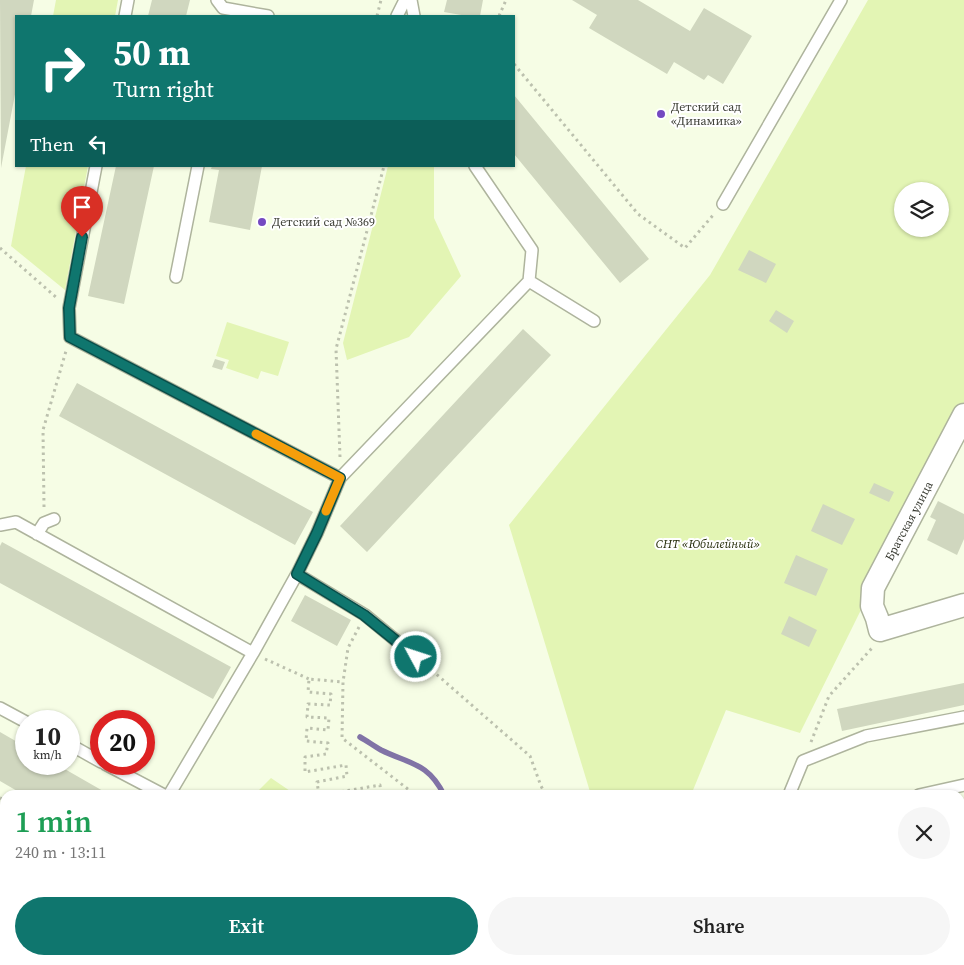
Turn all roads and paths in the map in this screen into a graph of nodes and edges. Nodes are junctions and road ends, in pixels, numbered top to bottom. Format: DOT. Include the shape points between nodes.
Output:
graph roads {
  1 [pos="128,0"];
  2 [pos="217,0"];
  3 [pos="381,0"];
  4 [pos="405,0"];
  5 [pos="411,0"];
  6 [pos="506,0"];
  7 [pos="841,0"];
  8 [pos="227,13"];
  9 [pos="125,15"];
  10 [pos="254,15"];
  11 [pos="377,15"];
  12 [pos="398,15"];
  13 [pos="414,15"];
  14 [pos="499,15"];
  15 [pos="515,65"];
  16 [pos="96,167"];
  17 [pos="198,167"];
  18 [pos="384,167"];
  19 [pos="475,167"];
  20 [pos="723,204"];
  21 [pos="0,248"];
  22 [pos="176,277"];
  23 [pos="529,281"];
  24 [pos="69,308"];
  25 [pos="594,321"];
  26 [pos="70,337"];
  27 [pos="964,415"];
  28 [pos="340,478"];
  29 [pos="49,521"];
  30 [pos="0,525"];
  31 [pos="37,534"];
  32 [pos="297,574"];
  33 [pos="964,606"];
  34 [pos="364,615"];
  35 [pos="880,630"];
  36 [pos="253,653"];
  37 [pos="416,657"];
  38 [pos="309,679"];
  39 [pos="343,682"];
  40 [pos="0,708"];
  41 [pos="15,716"];
  42 [pos="964,717"];
  43 [pos="803,761"];
  44 [pos="126,775"];
  45 [pos="964,785"];
  46 [pos="154,790"];
  47 [pos="172,790"];
  48 [pos="319,790"];
  49 [pos="350,790"];
  50 [pos="381,790"];
  51 [pos="409,790"];
  52 [pos="543,790"];
  53 [pos="791,790"];
  54 [pos="942,790"];
  1 -- 9 [label="lane"];
  2 -- 8 [label="lane"];
  3 -- 11 [label="path"];
  4 -- 12 [label="lane"];
  5 -- 13 [label="lane"];
  6 -- 14 [label="path"];
  7 -- 20 [label="lane"];
  8 -- 10 [label="lane"];
  15 -- 20 [label="path" via="638,214 685,248"];
  16 -- 24 [label="lane"];
  17 -- 22 [label="lane"];
  18 -- 28 [label="path" via="336,349"];
  19 -- 23 [label="lane" via="532,250"];
  21 -- 24 [label="path"];
  23 -- 25 [label="lane"];
  23 -- 28 [label="lane"];
  24 -- 26 [label="lane"];
  26 -- 28 [label="lane"];
  26 -- 29 [label="path" via="43,430"];
  27 -- 35 [label="street, Братская улица" via="873,588 872,606"];
  28 -- 32 [label="lane"];
  29 -- 31 [label="lane"];
  30 -- 31 [label="lane" via="16,522"];
  31 -- 36 [label="lane"];
  32 -- 34 [label="lane"];
  32 -- 36 [label="lane"];
  33 -- 35 [label="street"];
  34 -- 37 [label="lane"];
  34 -- 39 [label="path" via="348,648"];
  35 -- 43 [label="path" via="875,646 830,696"];
  36 -- 38 [label="path"];
  36 -- 47 [label="lane"];
  37 -- 52 [label="path" via="530,756"];
  38 -- 39 [label="path"];
  38 -- 48 [label="path" via="308,692 331,694 330,705 308,704 307,717 329,718 328,730 307,728 306,741 328,743 326,754 304,757 306,772 346,765 347,776 317,782"];
  39 -- 51 [label="path" via="342,738"];
  40 -- 41 [label="lane"];
  42 -- 43 [label="lane" via="866,736"];
  43 -- 53 [label="lane"];
  44 -- 46 [label="lane"];
  45 -- 54 [label="lane"];
  49 -- 50 [label="path" via="380,785"];
}
